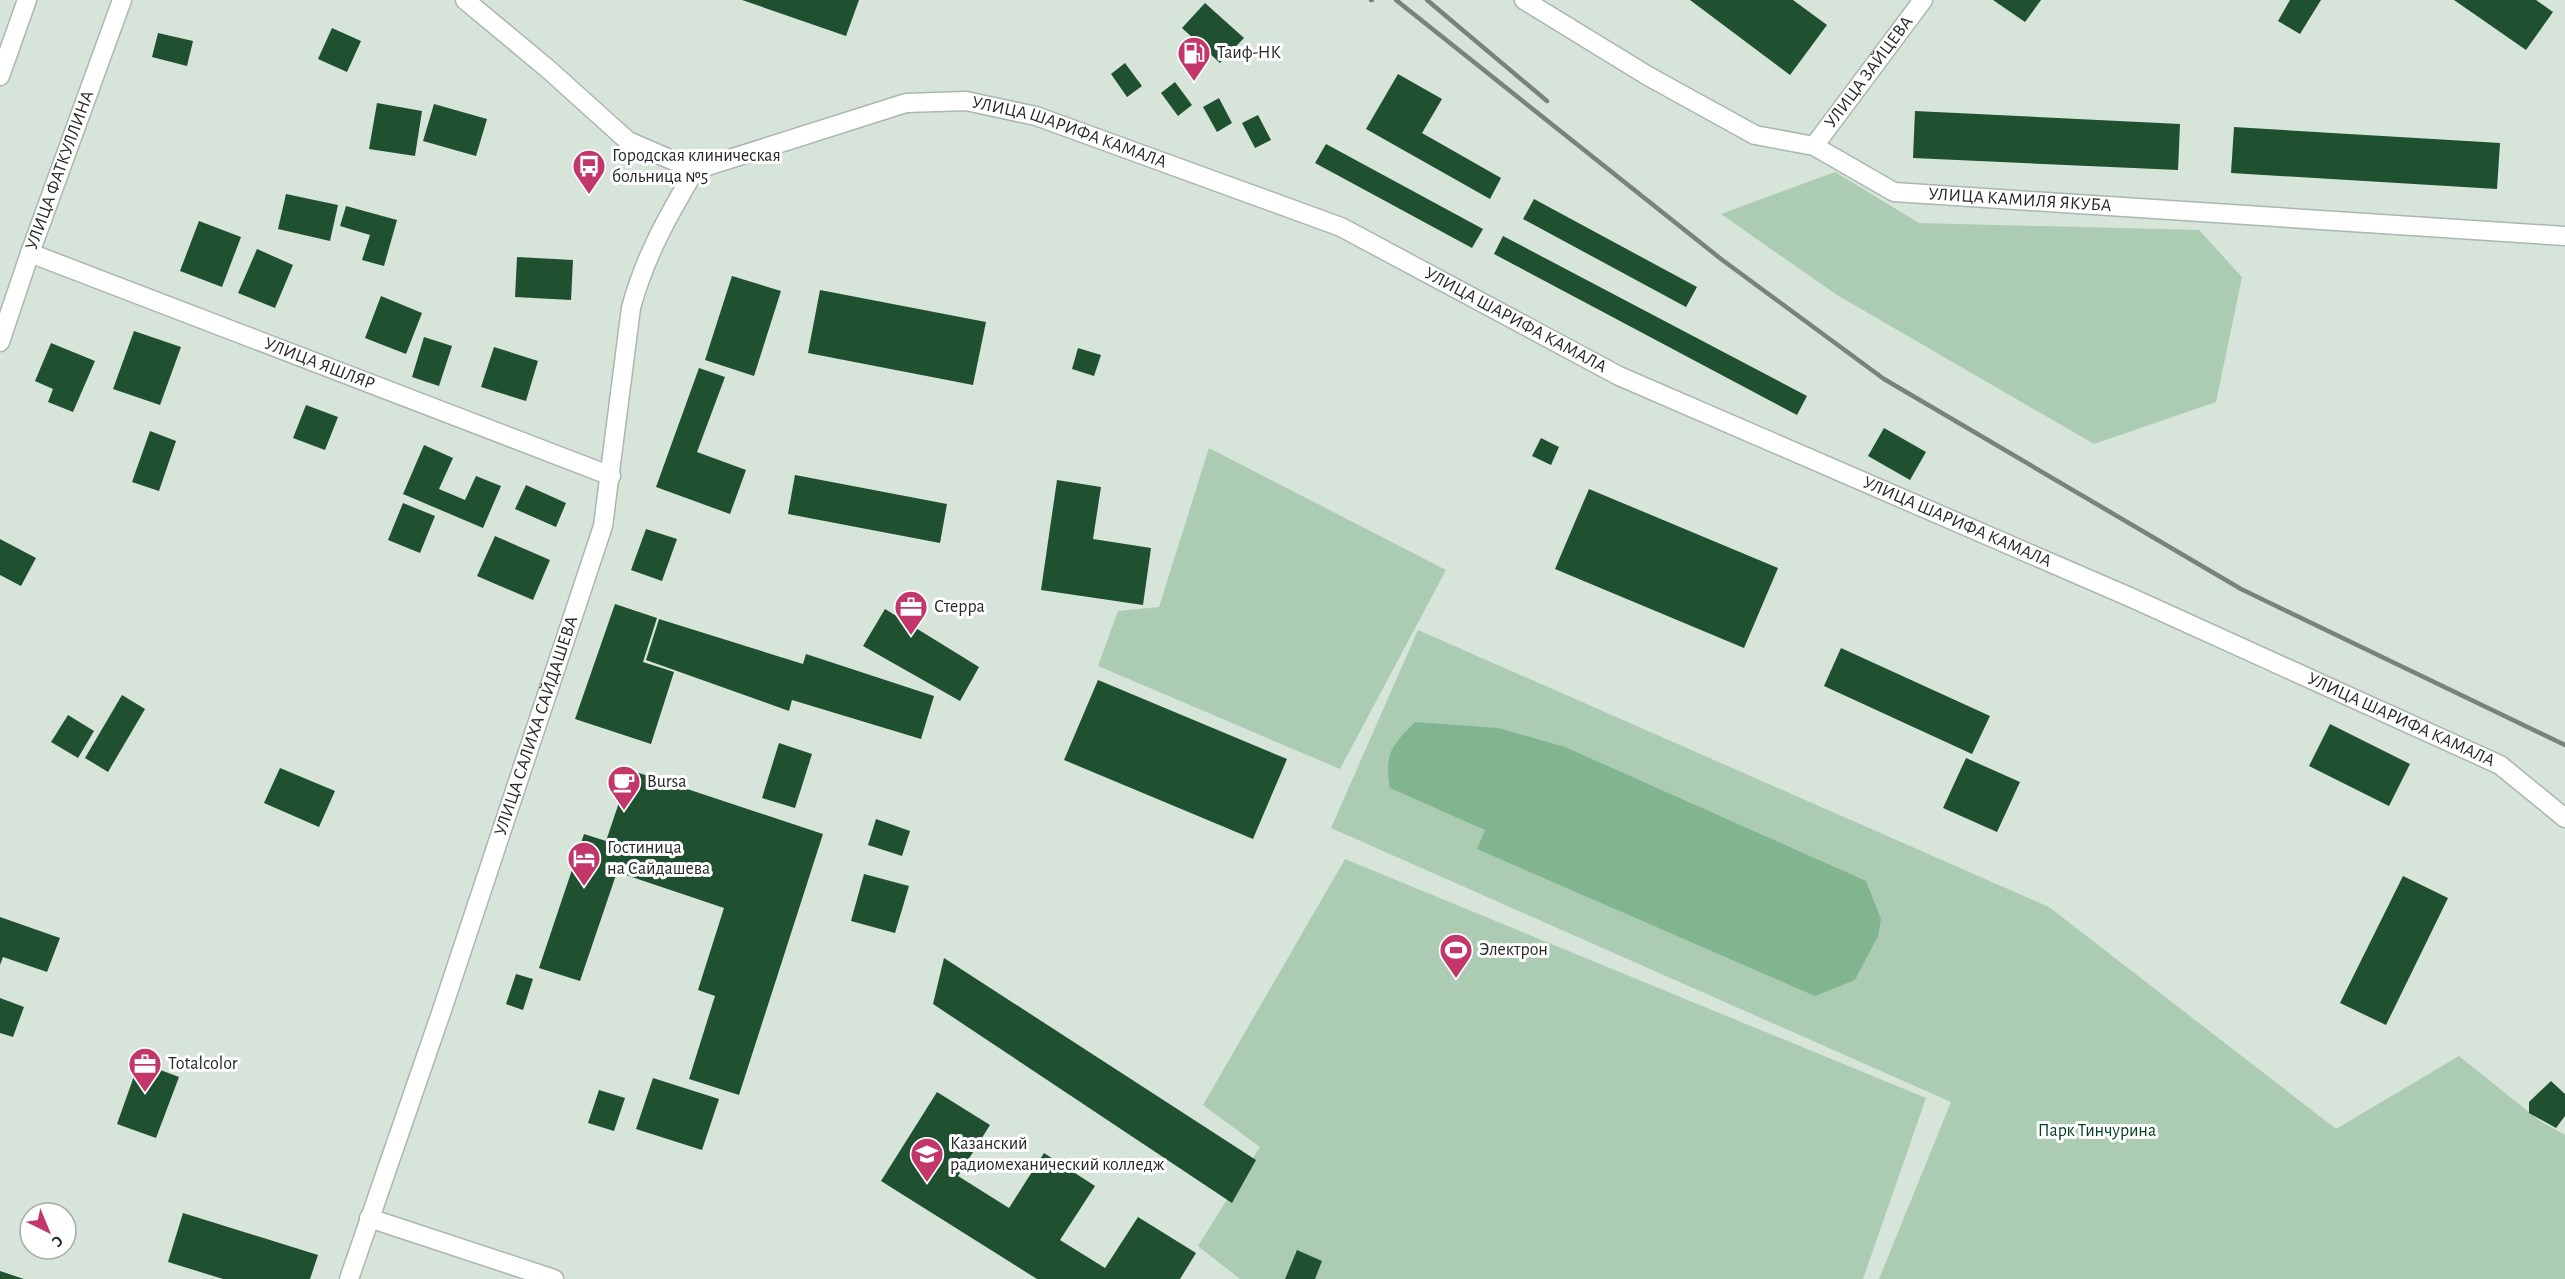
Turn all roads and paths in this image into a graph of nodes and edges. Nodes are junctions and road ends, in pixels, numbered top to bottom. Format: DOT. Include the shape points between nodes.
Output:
graph roads {
  1 [pos="27,0"];
  2 [pos="122,0"];
  3 [pos="465,0"];
  4 [pos="1524,0"];
  5 [pos="1923,0"];
  6 [pos="0,76"];
  7 [pos="1814,146"];
  8 [pos="695,170"];
  9 [pos="2565,236"];
  10 [pos="30,253"];
  11 [pos="0,342"];
  12 [pos="611,476"];
  13 [pos="2565,819"];
  14 [pos="369,1218"];
  15 [pos="349,1279"];
  16 [pos="554,1279"];
  1 -- 6 [label="street"];
  2 -- 10 [label="street, УЛИЦА ФАТКУЛЛИНА"];
  3 -- 8 [label="street" via="628,141"];
  4 -- 7 [label="street, УЛИЦА КАМИЛЯ ЯКУБА" via="1648,76 1755,135"];
  5 -- 7 [label="street, УЛИЦА ЗАЙЦЕВА"];
  7 -- 9 [label="street, УЛИЦА КАМИЛЯ ЯКУБА" via="1894,192"];
  8 -- 12 [label="street, УЛИЦА САЛИХА САЙДАШЕВА" via="649,251 639,278 631,308"];
  8 -- 13 [label="street, УЛИЦА ШАРИФА КАМАЛА" via="906,104 966,101 1036,116 1341,227 1619,376 2132,598 2500,765"];
  10 -- 11 [label="street, УЛИЦА ФАТКУЛЛИНА"];
  10 -- 12 [label="street, УЛИЦА ЯШЛЯР"];
  12 -- 14 [label="street, УЛИЦА САЛИХА САЙДАШЕВА" via="603,526"];
  14 -- 15 [label="street, УЛИЦА САЛИХА САЙДАШЕВА"];
  14 -- 16 [label="street"];
}
